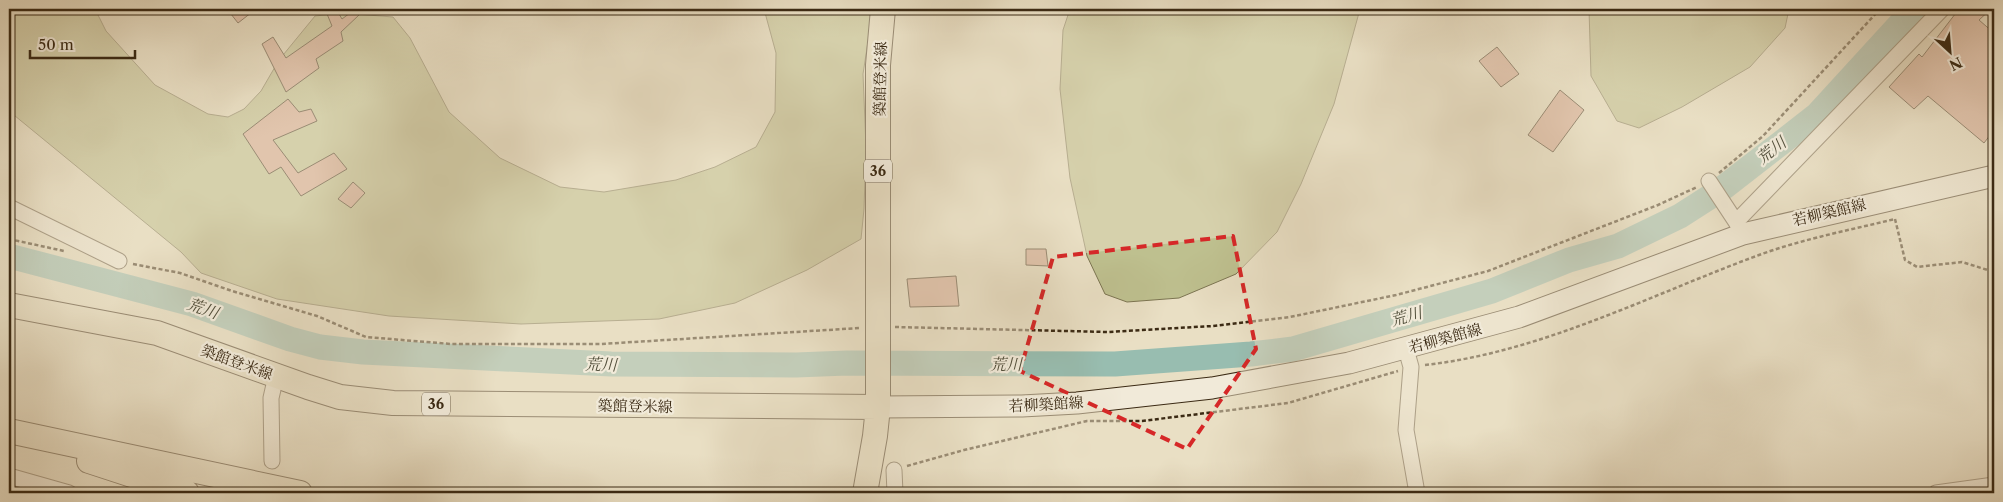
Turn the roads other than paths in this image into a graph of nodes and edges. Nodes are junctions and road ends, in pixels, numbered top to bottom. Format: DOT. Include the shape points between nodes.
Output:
graph roads {
  1 [pos="883,9"];
  2 [pos="1942,9"];
  3 [pos="1994,176"];
  4 [pos="1709,181"];
  5 [pos="9,207"];
  6 [pos="1736,223"];
  7 [pos="119,261"];
  8 [pos="9,305"];
  9 [pos="1406,349"];
  10 [pos="276,376"];
  11 [pos="877,398"];
  12 [pos="9,433"];
  13 [pos="875,436"];
  14 [pos="272,461"];
  15 [pos="894,470"];
  16 [pos="9,476"];
  17 [pos="1994,485"];
  18 [pos="69,493"];
  19 [pos="187,493"];
  20 [pos="229,493"];
  21 [pos="300,493"];
  22 [pos="865,493"];
  23 [pos="880,493"];
  24 [pos="896,493"];
  25 [pos="1417,493"];
  26 [pos="1936,493"];
  1 -- 11 [label="main road, 築館登米線 / 36" via="878,65"];
  2 -- 6 [label="street"];
  3 -- 6 [label="main road, 若柳築館線" via="1891,198"];
  4 -- 6 [label="street"];
  5 -- 7 [label="street"];
  6 -- 9 [label="main road, 若柳築館線" via="1558,304"];
  8 -- 10 [label="main road, 築館登米線 / 36" via="157,333"];
  9 -- 11 [label="main road, 若柳築館線" via="1212,388 1135,397 1022,406"];
  9 -- 25 [label="street" via="1411,367 1406,430"];
  10 -- 11 [label="main road, 築館登米線 / 36" via="340,397 392,403"];
  10 -- 14 [label="street" via="271,398"];
  11 -- 13 [label="main road"];
  12 -- 19 [label="main road"];
  12 -- 20 [label="main road"];
  12 -- 21 [label="main road"];
  13 -- 22 [label="main road"];
  13 -- 23 [label="main road"];
  15 -- 24 [label="street"];
  16 -- 18 [label="street"];
  17 -- 26 [label="street"];
}
